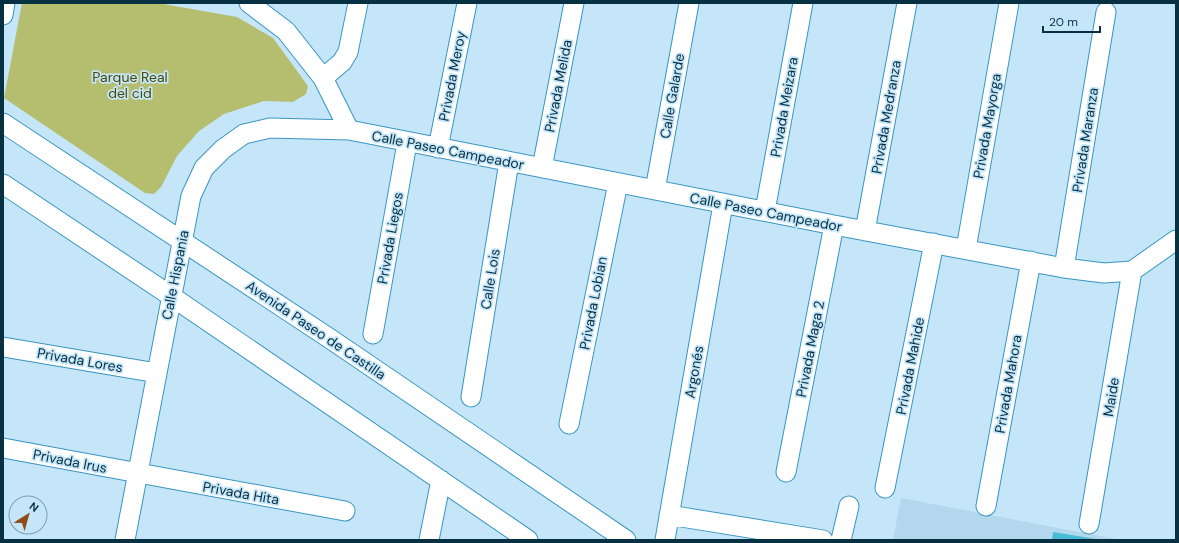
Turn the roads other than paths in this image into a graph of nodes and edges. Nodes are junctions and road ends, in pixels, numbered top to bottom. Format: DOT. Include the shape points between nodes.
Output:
graph roads {
  1 [pos="6,3"];
  2 [pos="249,3"];
  3 [pos="358,3"];
  4 [pos="467,3"];
  5 [pos="574,3"];
  6 [pos="690,3"];
  7 [pos="803,3"];
  8 [pos="907,3"];
  9 [pos="1009,3"];
  10 [pos="1106,12"];
  11 [pos="3,15"];
  12 [pos="323,78"];
  13 [pos="3,123"];
  14 [pos="349,130"];
  15 [pos="407,143"];
  16 [pos="438,148"];
  17 [pos="508,162"];
  18 [pos="542,168"];
  19 [pos="618,183"];
  20 [pos="3,184"];
  21 [pos="655,190"];
  22 [pos="723,204"];
  23 [pos="765,211"];
  24 [pos="834,225"];
  25 [pos="865,231"];
  26 [pos="181,240"];
  27 [pos="1176,240"];
  28 [pos="934,243"];
  29 [pos="966,249"];
  30 [pos="1031,261"];
  31 [pos="1064,268"];
  32 [pos="1132,271"];
  33 [pos="171,296"];
  34 [pos="373,334"];
  35 [pos="3,347"];
  36 [pos="157,374"];
  37 [pos="471,397"];
  38 [pos="569,424"];
  39 [pos="3,448"];
  40 [pos="786,472"];
  41 [pos="138,474"];
  42 [pos="441,480"];
  43 [pos="885,488"];
  44 [pos="849,506"];
  45 [pos="986,506"];
  46 [pos="345,511"];
  47 [pos="669,515"];
  48 [pos="1089,524"];
  49 [pos="125,540"];
  50 [pos="430,540"];
  51 [pos="528,540"];
  52 [pos="626,540"];
  53 [pos="665,540"];
  54 [pos="823,540"];
  55 [pos="841,540"];
  1 -- 11 [label="street"];
  2 -- 12 [label="street" via="286,32"];
  3 -- 12 [label="street" via="348,52 342,62"];
  4 -- 16 [label="street, Privada Meroy"];
  5 -- 18 [label="street, Privada Melida"];
  6 -- 21 [label="street, Calle Galarde"];
  7 -- 23 [label="street, Privada Meizara"];
  8 -- 25 [label="street, Privada Medranza"];
  9 -- 29 [label="street, Privada Mayorga"];
  10 -- 31 [label="street, Privada Maranza"];
  12 -- 14 [label="street"];
  13 -- 26 [label="street, Avenida Paseo de Castilla"];
  14 -- 15 [label="street, Calle Paseo Campeador"];
  14 -- 26 [label="street, Calle Hispania" via="270,128 244,134 223,149 204,168 191,196"];
  15 -- 16 [label="street, Calle Paseo Campeador"];
  15 -- 34 [label="street, Privada Liegos"];
  16 -- 17 [label="street, Calle Paseo Campeador"];
  17 -- 18 [label="street, Calle Paseo Campeador"];
  17 -- 37 [label="street, Calle Lois"];
  18 -- 19 [label="street, Calle Paseo Campeador"];
  19 -- 21 [label="street, Calle Paseo Campeador"];
  19 -- 38 [label="street, Privada Lobian"];
  20 -- 33 [label="street"];
  21 -- 22 [label="street, Calle Paseo Campeador"];
  22 -- 23 [label="street, Calle Paseo Campeador"];
  22 -- 47 [label="street, Argonés"];
  23 -- 24 [label="street, Calle Paseo Campeador"];
  24 -- 25 [label="street, Calle Paseo Campeador"];
  24 -- 40 [label="street, Privada Maga 2"];
  25 -- 28 [label="street, Calle Paseo Campeador"];
  26 -- 33 [label="street, Calle Hispania"];
  26 -- 52 [label="street, Avenida Paseo de Castilla"];
  27 -- 32 [label="street"];
  28 -- 29 [label="street, Calle Paseo Campeador"];
  28 -- 43 [label="street, Privada Mahide"];
  29 -- 30 [label="street, Calle Paseo Campeador"];
  30 -- 31 [label="street, Calle Paseo Campeador"];
  30 -- 45 [label="street, Privada Mahora"];
  31 -- 32 [label="street, Calle Paseo Campeador" via="1104,273"];
  32 -- 48 [label="street, Maide"];
  33 -- 36 [label="street, Calle Hispania"];
  33 -- 42 [label="street"];
  35 -- 36 [label="street, Privada Lores"];
  36 -- 41 [label="street, Calle Hispania"];
  39 -- 41 [label="street, Privada Irus"];
  41 -- 46 [label="street, Privada Hita"];
  41 -- 49 [label="street, Calle Hispania"];
  42 -- 50 [label="street"];
  42 -- 51 [label="street"];
  44 -- 55 [label="street"];
  47 -- 53 [label="street, Argonés"];
  47 -- 54 [label="street"];
}
